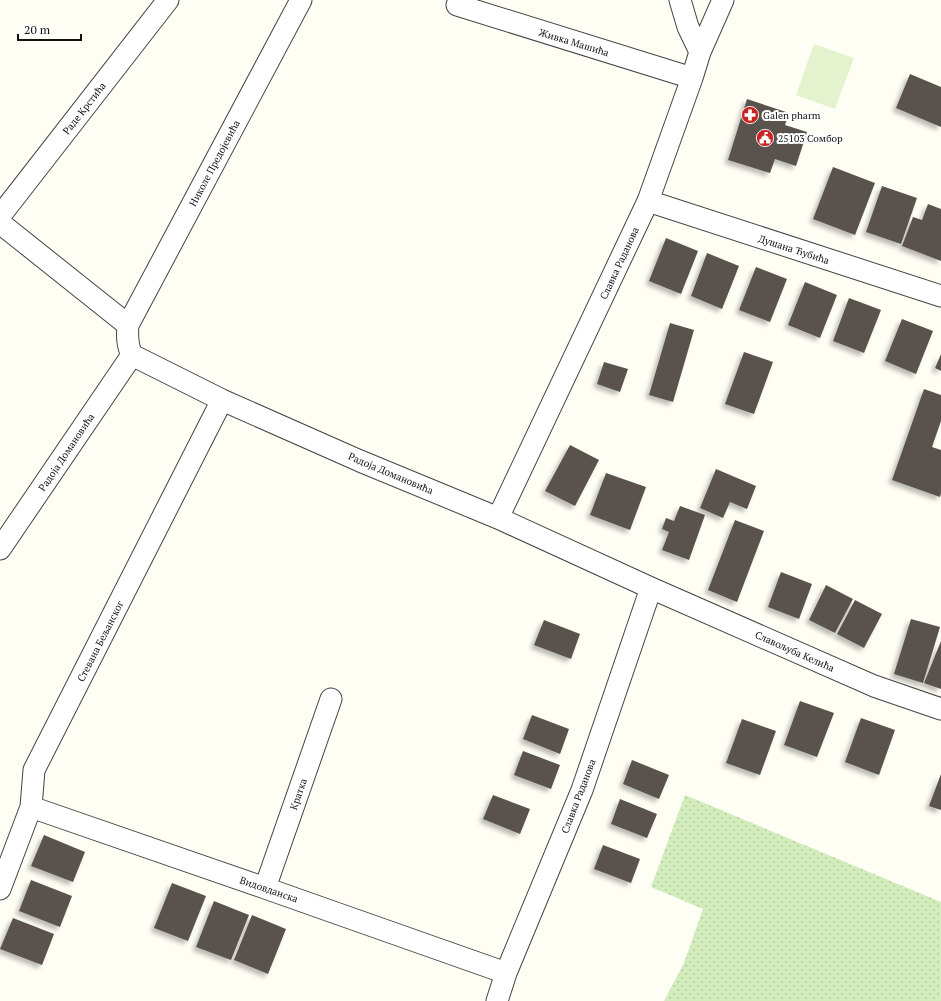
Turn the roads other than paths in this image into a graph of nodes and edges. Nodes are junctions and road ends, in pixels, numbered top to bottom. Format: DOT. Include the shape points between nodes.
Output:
graph roads {
  1 [pos="168,0"];
  2 [pos="301,0"];
  3 [pos="680,0"];
  4 [pos="723,0"];
  5 [pos="457,5"];
  6 [pos="700,52"];
  7 [pos="692,78"];
  8 [pos="648,201"];
  9 [pos="0,216"];
  10 [pos="0,223"];
  11 [pos="941,296"];
  12 [pos="128,325"];
  13 [pos="132,355"];
  14 [pos="222,400"];
  15 [pos="498,518"];
  16 [pos="0,549"];
  17 [pos="651,588"];
  18 [pos="331,700"];
  19 [pos="941,709"];
  20 [pos="31,807"];
  21 [pos="265,888"];
  22 [pos="0,889"];
  23 [pos="506,973"];
  24 [pos="497,1001"];
  1 -- 9 [label="street, Раде Крстића"];
  2 -- 12 [label="street, Николе Предојевића"];
  3 -- 6 [label="street" via="688,27"];
  4 -- 6 [label="street, Славка Раданова"];
  5 -- 7 [label="street, Живка Машића"];
  6 -- 7 [label="street, Славка Раданова"];
  7 -- 8 [label="street, Славка Раданова"];
  8 -- 11 [label="street, Душана Ћубића"];
  8 -- 15 [label="street, Славка Раданова"];
  10 -- 12 [label="street"];
  12 -- 13 [label="street" via="128,347"];
  13 -- 14 [label="street, Радоја Домановића"];
  13 -- 16 [label="street, Радоја Домановића"];
  14 -- 15 [label="street, Радоја Домановића"];
  14 -- 20 [label="street, Стевана Бељанског" via="34,770"];
  15 -- 17 [label="street, Радоја Домановића"];
  17 -- 19 [label="street, Славољуба Келића" via="874,686"];
  17 -- 23 [label="street, Славка Раданова" via="582,790"];
  18 -- 21 [label="street, Кратка"];
  20 -- 21 [label="street, Видовданска"];
  20 -- 22 [label="street, Стевана Бељанског"];
  21 -- 23 [label="street, Видовданска"];
  23 -- 24 [label="street, Славка Раданова"];
}
